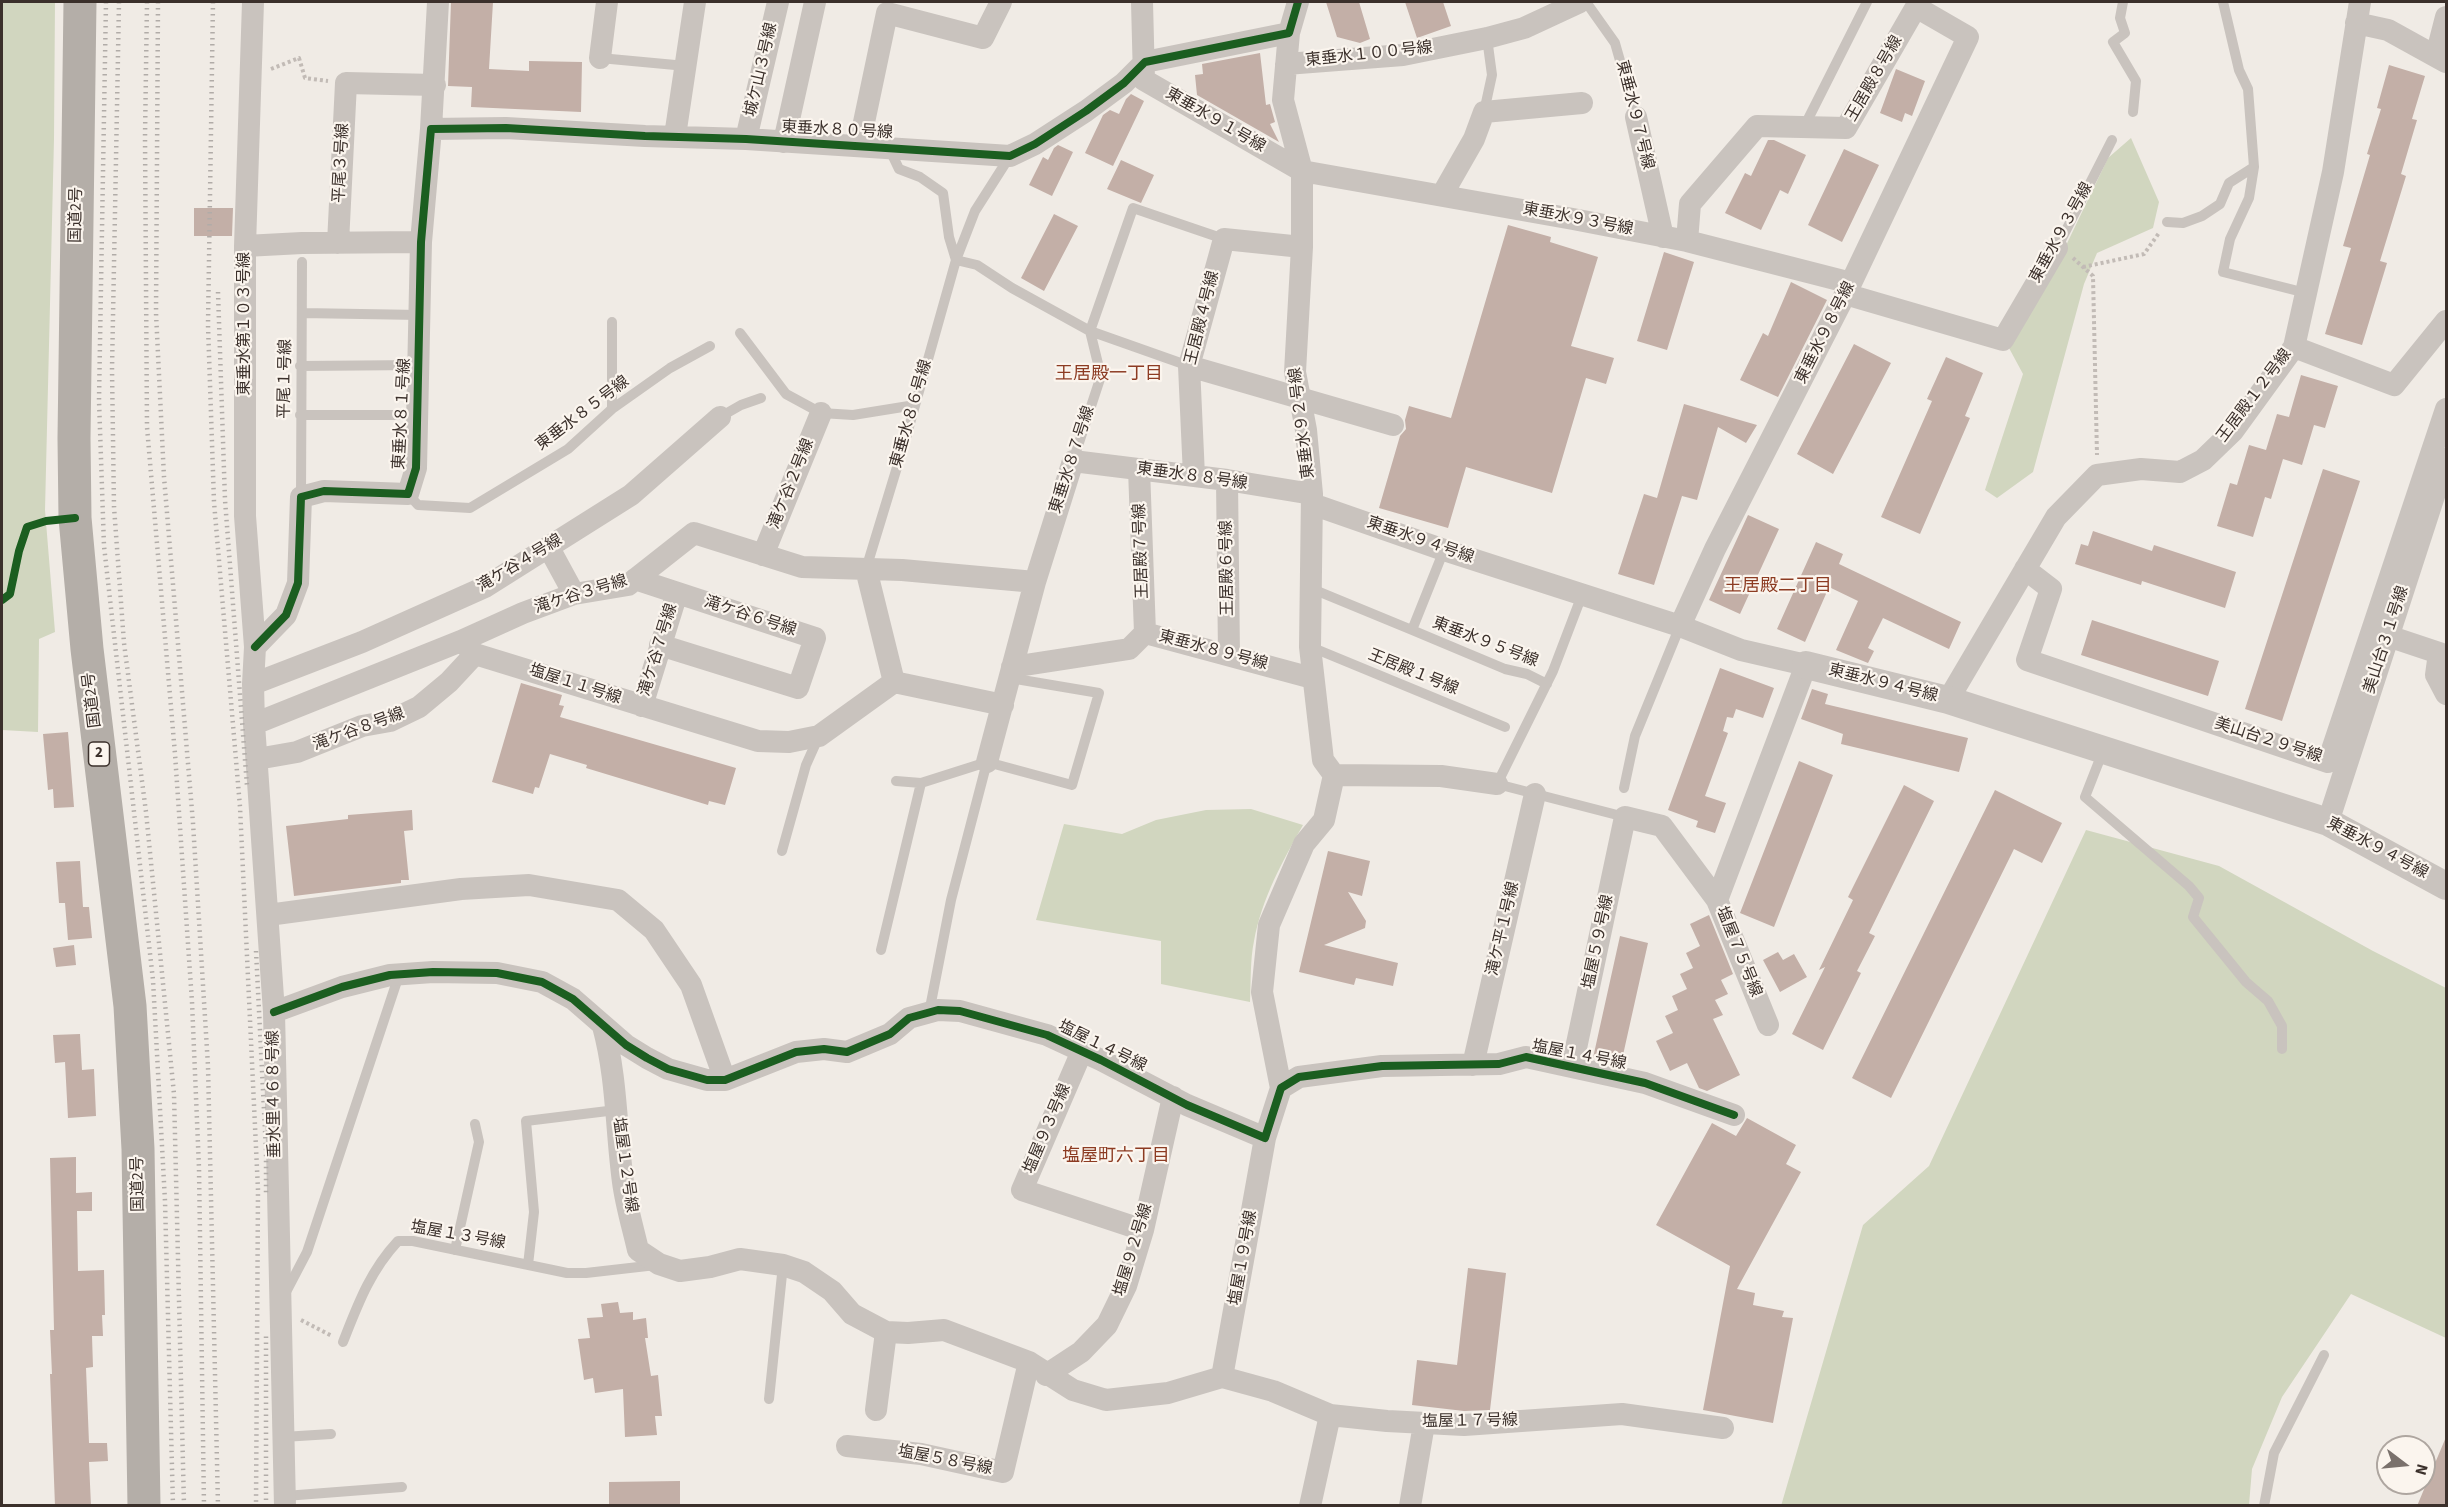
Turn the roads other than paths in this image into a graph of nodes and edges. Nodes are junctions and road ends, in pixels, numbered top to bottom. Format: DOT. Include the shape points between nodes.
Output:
graph roads {
  1 [pos="80,2"];
  2 [pos="253,2"];
  3 [pos="438,2"];
  4 [pos="607,2"];
  5 [pos="695,2"];
  6 [pos="778,2"];
  7 [pos="815,2"];
  8 [pos="1001,2"];
  9 [pos="1142,2"];
  10 [pos="1298,2"];
  11 [pos="1580,2"];
  12 [pos="1586,2"];
  13 [pos="1867,2"];
  14 [pos="2123,2"];
  15 [pos="2223,2"];
  16 [pos="2358,12"];
  17 [pos="2446,17"];
  18 [pos="1289,33"];
  19 [pos="1968,37"];
  20 [pos="1487,38"];
  21 [pos="600,58"];
  22 [pos="2441,59"];
  23 [pos="1145,62"];
  24 [pos="1286,64"];
  25 [pos="686,66"];
  26 [pos="435,85"];
  27 [pos="1582,103"];
  28 [pos="2133,111"];
  29 [pos="1484,112"];
  30 [pos="1636,117"];
  31 [pos="1804,127"];
  32 [pos="431,129"];
  33 [pos="675,136"];
  34 [pos="746,139"];
  35 [pos="2112,140"];
  36 [pos="784,142"];
  37 [pos="859,146"];
  38 [pos="889,148"];
  39 [pos="1010,156"];
  40 [pos="2254,167"];
  41 [pos="1302,171"];
  42 [pos="1442,195"];
  43 [pos="2167,222"];
  44 [pos="1663,237"];
  45 [pos="1224,239"];
  46 [pos="1687,241"];
  47 [pos="421,242"];
  48 [pos="339,243"];
  49 [pos="245,246"];
  50 [pos="1302,247"];
  51 [pos="2057,248"];
  52 [pos="956,260"];
  53 [pos="302,262"];
  54 [pos="1848,288"];
  55 [pos="2306,293"];
  56 [pos="302,313"];
  57 [pos="421,315"];
  58 [pos="2446,321"];
  59 [pos="612,322"];
  60 [pos="1090,331"];
  61 [pos="740,333"];
  62 [pos="710,346"];
  63 [pos="2294,347"];
  64 [pos="419,365"];
  65 [pos="300,366"];
  66 [pos="1189,366"];
  67 [pos="761,398"];
  68 [pos="1301,399"];
  69 [pos="915,405"];
  70 [pos="612,409"];
  71 [pos="2446,409"];
  72 [pos="820,413"];
  73 [pos="300,415"];
  74 [pos="418,415"];
  75 [pos="720,417"];
  76 [pos="1393,425"];
  77 [pos="2446,459"];
  78 [pos="1072,461"];
  79 [pos="1139,469"];
  80 [pos="1194,476"];
  81 [pos="1227,480"];
  82 [pos="408,494"];
  83 [pos="301,497"];
  84 [pos="1312,499"];
  85 [pos="549,548"];
  86 [pos="1444,550"];
  87 [pos="763,555"];
  88 [pos="866,569"];
  89 [pos="2025,569"];
  90 [pos="635,579"];
  91 [pos="1035,582"];
  92 [pos="1309,588"];
  93 [pos="677,593"];
  94 [pos="574,594"];
  95 [pos="1582,595"];
  96 [pos="1680,626"];
  97 [pos="1412,630"];
  98 [pos="1145,633"];
  99 [pos="2388,636"];
  100 [pos="660,645"];
  101 [pos="255,647"];
  102 [pos="468,647"];
  103 [pos="1310,647"];
  104 [pos="1229,655"];
  105 [pos="2443,659"];
  106 [pos="1806,665"];
  107 [pos="1011,673"];
  108 [pos="1312,678"];
  109 [pos="894,682"];
  110 [pos="253,684"];
  111 [pos="1547,684"];
  112 [pos="2446,694"];
  113 [pos="1948,700"];
  114 [pos="1003,705"];
  115 [pos="642,706"];
  116 [pos="254,724"];
  117 [pos="1505,727"];
  118 [pos="819,736"];
  119 [pos="2104,748"];
  120 [pos="257,759"];
  121 [pos="987,762"];
  122 [pos="1334,775"];
  123 [pos="896,781"];
  124 [pos="921,783"];
  125 [pos="1497,784"];
  126 [pos="1624,788"];
  127 [pos="1536,794"];
  128 [pos="1625,817"];
  129 [pos="2328,822"];
  130 [pos="782,851"];
  131 [pos="2446,886"];
  132 [pos="1717,900"];
  133 [pos="268,915"];
  134 [pos="881,950"];
  135 [pos="399,975"];
  136 [pos="274,1012"];
  137 [pos="929,1013"];
  138 [pos="1768,1024"];
  139 [pos="603,1026"];
  140 [pos="2282,1049"];
  141 [pos="1082,1051"];
  142 [pos="1473,1065"];
  143 [pos="1572,1067"];
  144 [pos="725,1080"];
  145 [pos="1281,1088"];
  146 [pos="1173,1097"];
  147 [pos="616,1110"];
  148 [pos="1734,1115"];
  149 [pos="475,1124"];
  150 [pos="1265,1138"];
  151 [pos="1143,1230"];
  152 [pos="455,1250"];
  153 [pos="528,1264"];
  154 [pos="659,1264"];
  155 [pos="783,1265"];
  156 [pos="281,1306"];
  157 [pos="886,1332"];
  158 [pos="343,1341"];
  159 [pos="2324,1355"];
  160 [pos="1037,1368"];
  161 [pos="1222,1377"];
  162 [pos="769,1399"];
  163 [pos="876,1410"];
  164 [pos="1330,1415"];
  165 [pos="1424,1424"];
  166 [pos="1723,1428"];
  167 [pos="331,1434"];
  168 [pos="284,1437"];
  169 [pos="847,1446"];
  170 [pos="402,1487"];
  171 [pos="285,1501"];
  172 [pos="144,1506"];
  173 [pos="1310,1506"];
  174 [pos="1410,1506"];
  175 [pos="2264,1506"];
  1 -- 172 [label="highway, 国道2号 / 2" via="75,518 130,1006 138,1149"];
  2 -- 49 [label="street, 東垂水第１０３号線"];
  3 -- 26 [label="street"];
  4 -- 21 [label="street"];
  5 -- 25 [label="street"];
  6 -- 34 [label="street, 城ケ山３号線"];
  7 -- 36 [label="street"];
  8 -- 37 [label="street" via="983,38 887,13"];
  9 -- 23 [label="street"];
  10 -- 18 [label="street"];
  11 -- 20 [label="street, 東垂水１００号線" via="1524,28"];
  12 -- 30 [label="lane, 東垂水９７号線" via="1615,43"];
  13 -- 31 [label="lane"];
  14 -- 28 [label="lane" via="2120,18 2125,33 2113,42 2136,81"];
  15 -- 40 [label="lane" via="2236,59 2248,89"];
  16 -- 22 [label="street"];
  16 -- 55 [label="street, 王居殿１２号線" via="2333,172"];
  17 -- 22 [label="street"];
  18 -- 23 [label="street"];
  18 -- 24 [label="street, 東垂水９２号線"];
  19 -- 31 [label="street, 王居殿８号線" via="1916,7 1846,128"];
  19 -- 54 [label="street, 東垂水９８号線"];
  20 -- 24 [label="street, 東垂水１００号線" via="1403,55"];
  20 -- 29 [label="lane" via="1492,75"];
  21 -- 25 [label="lane"];
  23 -- 39 [label="street, 東垂水８０号線" via="1086,111"];
  23 -- 41 [label="street, 東垂水９１号線" via="1144,80"];
  24 -- 41 [label="street, 東垂水９２号線" via="1283,100"];
  25 -- 33 [label="street"];
  26 -- 32 [label="street"];
  26 -- 48 [label="street, 平尾３号線" via="346,83"];
  27 -- 29 [label="street"];
  29 -- 42 [label="street" via="1474,139"];
  30 -- 44 [label="street, 東垂水９７号線"];
  31 -- 46 [label="street, 王居殿８号線" via="1757,126 1690,204"];
  32 -- 33 [label="street, 東垂水８０号線" via="506,128"];
  32 -- 47 [label="street"];
  33 -- 34 [label="street, 東垂水８０号線"];
  34 -- 36 [label="street, 東垂水８０号線"];
  35 -- 51 [label="lane, 東垂水９３号線"];
  36 -- 37 [label="street, 東垂水８０号線"];
  37 -- 38 [label="street, 東垂水８０号線"];
  38 -- 39 [label="street, 東垂水８０号線"];
  38 -- 52 [label="lane, 東垂水８０号線" via="900,169 943,193"];
  39 -- 52 [label="lane, 東垂水８６号線" via="975,211"];
  40 -- 43 [label="lane" via="2229,183 2220,204 2202,216 2183,223"];
  40 -- 55 [label="lane" via="2249,198 2230,239 2223,272"];
  41 -- 42 [label="street, 東垂水９３号線"];
  41 -- 50 [label="street, 東垂水９２号線"];
  42 -- 44 [label="street, 東垂水９３号線"];
  44 -- 46 [label="street, 東垂水９３号線"];
  45 -- 50 [label="street"];
  45 -- 60 [label="lane" via="1133,208"];
  45 -- 66 [label="street, 王居殿４号線"];
  46 -- 54 [label="street, 東垂水９３号線"];
  47 -- 48 [label="street"];
  47 -- 57 [label="street, 東垂水８１号線"];
  48 -- 49 [label="street"];
  49 -- 101 [label="street, 東垂水第１０３号線" via="245,516"];
  50 -- 68 [label="street, 東垂水９２号線" via="1295,372"];
  51 -- 54 [label="street, 東垂水９３号線" via="2003,340"];
  52 -- 60 [label="lane" via="977,265"];
  52 -- 69 [label="lane, 東垂水８６号線"];
  53 -- 56 [label="lane, 平尾１号線"];
  54 -- 96 [label="street, 東垂水９８号線"];
  55 -- 63 [label="street, 王居殿１２号線"];
  56 -- 57 [label="lane"];
  56 -- 65 [label="lane, 平尾１号線"];
  57 -- 64 [label="street, 東垂水８１号線"];
  58 -- 63 [label="street" via="2394,386"];
  59 -- 70 [label="lane"];
  60 -- 66 [label="lane"];
  60 -- 78 [label="lane, 東垂水８７号線" via="1101,376"];
  61 -- 72 [label="lane" via="786,394"];
  62 -- 70 [label="lane, 東垂水８５号線" via="670,368"];
  63 -- 89 [label="street, 王居殿１２号線" via="2233,431 2203,460 2180,472 2141,469 2097,475 2056,517"];
  64 -- 65 [label="lane"];
  64 -- 74 [label="street, 東垂水８１号線"];
  65 -- 73 [label="lane, 平尾１号線"];
  66 -- 68 [label="street"];
  66 -- 80 [label="street, 王居殿４号線"];
  67 -- 75 [label="lane, 滝ケ谷４号線"];
  68 -- 76 [label="street"];
  68 -- 84 [label="street, 東垂水９２号線"];
  69 -- 72 [label="lane" via="853,415"];
  69 -- 88 [label="lane, 東垂水８６号線"];
  70 -- 82 [label="lane, 東垂水８５号線" via="568,449 470,508 418,505"];
  71 -- 89 [label="street, 美山台２９号線" via="2328,762 2027,660 2051,588"];
  72 -- 87 [label="street, 滝ケ谷２号線"];
  73 -- 74 [label="lane"];
  73 -- 83 [label="lane, 平尾１号線"];
  74 -- 82 [label="street, 東垂水８１号線" via="416,468"];
  75 -- 85 [label="street, 滝ケ谷４号線" via="631,495"];
  77 -- 99 [label="street, 美山台３１号線"];
  78 -- 79 [label="street, 東垂水８８号線"];
  78 -- 91 [label="street, 東垂水８７号線"];
  79 -- 80 [label="street, 東垂水８８号線"];
  79 -- 98 [label="street, 王居殿７号線"];
  80 -- 81 [label="street, 東垂水８８号線"];
  81 -- 84 [label="street, 東垂水８８号線"];
  81 -- 104 [label="street, 王居殿６号線"];
  82 -- 83 [label="street, 東垂水８１号線" via="324,491"];
  83 -- 101 [label="street" via="298,583 286,615"];
  84 -- 86 [label="street, 東垂水９４号線"];
  84 -- 92 [label="street, 東垂水９２号線"];
  85 -- 94 [label="street"];
  85 -- 110 [label="street, 滝ケ谷４号線" via="485,587 422,617"];
  86 -- 95 [label="street, 東垂水９４号線"];
  86 -- 97 [label="lane"];
  87 -- 88 [label="street, 滝ケ谷３号線" via="802,567"];
  87 -- 90 [label="street, 滝ケ谷３号線" via="694,533"];
  88 -- 91 [label="street, 滝ケ谷３号線"];
  88 -- 109 [label="street"];
  89 -- 113 [label="street"];
  90 -- 93 [label="street, 滝ケ谷６号線"];
  90 -- 94 [label="street, 滝ケ谷３号線" via="628,585"];
  91 -- 107 [label="street, 東垂水８７号線"];
  92 -- 97 [label="lane, 東垂水９５号線"];
  92 -- 103 [label="street, 東垂水９２号線"];
  93 -- 100 [label="street, 滝ケ谷７号線"];
  93 -- 100 [label="street, 滝ケ谷６号線" via="815,638 798,688"];
  94 -- 102 [label="street, 滝ケ谷３号線" via="523,613"];
  95 -- 96 [label="street, 東垂水９４号線"];
  95 -- 111 [label="lane, 東垂水９５号線"];
  96 -- 106 [label="street, 東垂水９４号線" via="1741,650"];
  96 -- 126 [label="lane" via="1635,736"];
  97 -- 111 [label="lane, 東垂水９５号線"];
  98 -- 104 [label="street, 東垂水８９号線"];
  98 -- 107 [label="street, 東垂水８９号線" via="1129,649"];
  99 -- 105 [label="street"];
  99 -- 129 [label="street, 美山台３１号線"];
  100 -- 115 [label="street, 滝ケ谷７号線"];
  101 -- 110 [label="street, 垂水里４６８号線"];
  102 -- 115 [label="street, 塩屋１１号線"];
  102 -- 116 [label="street"];
  102 -- 120 [label="street, 滝ケ谷８号線" via="449,682 419,707 390,721 362,726 297,752"];
  103 -- 108 [label="street, 東垂水９２号線"];
  103 -- 117 [label="lane, 王居殿１号線"];
  104 -- 108 [label="street, 東垂水８９号線"];
  105 -- 112 [label="street" via="2436,675"];
  106 -- 113 [label="street, 東垂水９４号線"];
  106 -- 132 [label="street"];
  107 -- 114 [label="street, 東垂水８７号線"];
  107 -- 121 [label="lane" via="1099,693 1072,785"];
  108 -- 122 [label="street, 東垂水９２号線" via="1323,760"];
  109 -- 114 [label="street"];
  109 -- 118 [label="street, 塩屋１１号線"];
  110 -- 116 [label="street, 垂水里４６８号線"];
  111 -- 125 [label="lane, 東垂水９５号線"];
  113 -- 119 [label="street, 東垂水９４号線"];
  114 -- 121 [label="street, 東垂水８７号線"];
  115 -- 118 [label="street, 塩屋１１号線" via="759,741 789,742"];
  116 -- 120 [label="street, 垂水里４６８号線"];
  118 -- 130 [label="lane" via="806,765"];
  119 -- 129 [label="street, 東垂水９４号線"];
  119 -- 140 [label="lane" via="2085,797 2199,898 2193,916 2246,982 2268,1001 2282,1026"];
  120 -- 133 [label="street, 垂水里４６８号線"];
  121 -- 124 [label="lane"];
  121 -- 137 [label="lane" via="951,900"];
  122 -- 125 [label="street" via="1441,777"];
  122 -- 145 [label="street" via="1324,820 1304,844 1269,925 1262,992"];
  123 -- 124 [label="lane"];
  124 -- 134 [label="lane"];
  125 -- 127 [label="lane"];
  127 -- 128 [label="lane"];
  127 -- 142 [label="street, 滝ケ平１号線"];
  128 -- 132 [label="street, 塩屋７５号線" via="1662,826"];
  128 -- 143 [label="street, 塩屋５９号線"];
  129 -- 131 [label="street, 東垂水９４号線"];
  132 -- 138 [label="street, 塩屋７５号線"];
  133 -- 136 [label="street, 垂水里４６８号線"];
  133 -- 144 [label="street" via="461,889 530,885 618,900 654,930 691,984"];
  135 -- 136 [label="street, 塩屋１４号線" via="342,987"];
  135 -- 139 [label="street, 塩屋１４号線" via="497,973 542,982 573,999"];
  135 -- 156 [label="lane" via="307,1252"];
  136 -- 156 [label="street, 垂水里４６８号線"];
  137 -- 141 [label="street, 塩屋１４号線" via="938,1010 985,1016 1047,1035"];
  137 -- 144 [label="street, 塩屋１４号線" via="909,1018 890,1034 847,1052 796,1052"];
  139 -- 144 [label="street, 塩屋１４号線" via="626,1045 668,1069 707,1080"];
  139 -- 147 [label="street, 塩屋１２号線" via="611,1058"];
  141 -- 146 [label="street, 塩屋１４号線"];
  141 -- 151 [label="street, 塩屋９３号線" via="1022,1190"];
  142 -- 143 [label="street, 塩屋１４号線" via="1526,1057"];
  142 -- 145 [label="street, 塩屋１４号線" via="1382,1066 1299,1077"];
  143 -- 148 [label="street, 塩屋１４号線" via="1645,1083"];
  145 -- 150 [label="street"];
  146 -- 150 [label="street, 塩屋１４号線"];
  146 -- 151 [label="street, 塩屋９２号線"];
  147 -- 153 [label="lane" via="526,1121 534,1212"];
  147 -- 154 [label="street, 塩屋１２号線" via="623,1183 638,1250"];
  149 -- 152 [label="lane" via="479,1142"];
  150 -- 161 [label="street, 塩屋１９号線"];
  151 -- 160 [label="street, 塩屋９２号線" via="1126,1286 1107,1325 1081,1352"];
  152 -- 153 [label="lane, 塩屋１３号線"];
  152 -- 158 [label="lane, 塩屋１３号線" via="398,1241 376,1268"];
  153 -- 154 [label="lane, 塩屋１３号線" via="586,1273"];
  154 -- 155 [label="street" via="681,1270 740,1259"];
  155 -- 157 [label="street" via="804,1272 832,1290 852,1314"];
  155 -- 162 [label="lane"];
  156 -- 168 [label="street, 垂水里４６８号線"];
  157 -- 160 [label="street" via="944,1330"];
  157 -- 163 [label="street"];
  159 -- 175 [label="lane" via="2274,1453"];
  160 -- 161 [label="street" via="1073,1390 1106,1400 1168,1393"];
  160 -- 169 [label="street, 塩屋５８号線" via="1003,1472 921,1454"];
  161 -- 164 [label="street, 塩屋１７号線" via="1273,1390"];
  164 -- 165 [label="street, 塩屋１７号線"];
  164 -- 173 [label="street"];
  165 -- 166 [label="street, 塩屋１７号線" via="1464,1425 1622,1414"];
  165 -- 174 [label="street"];
  167 -- 168 [label="lane"];
  168 -- 171 [label="street, 垂水里４６８号線"];
  170 -- 171 [label="lane"];
}
